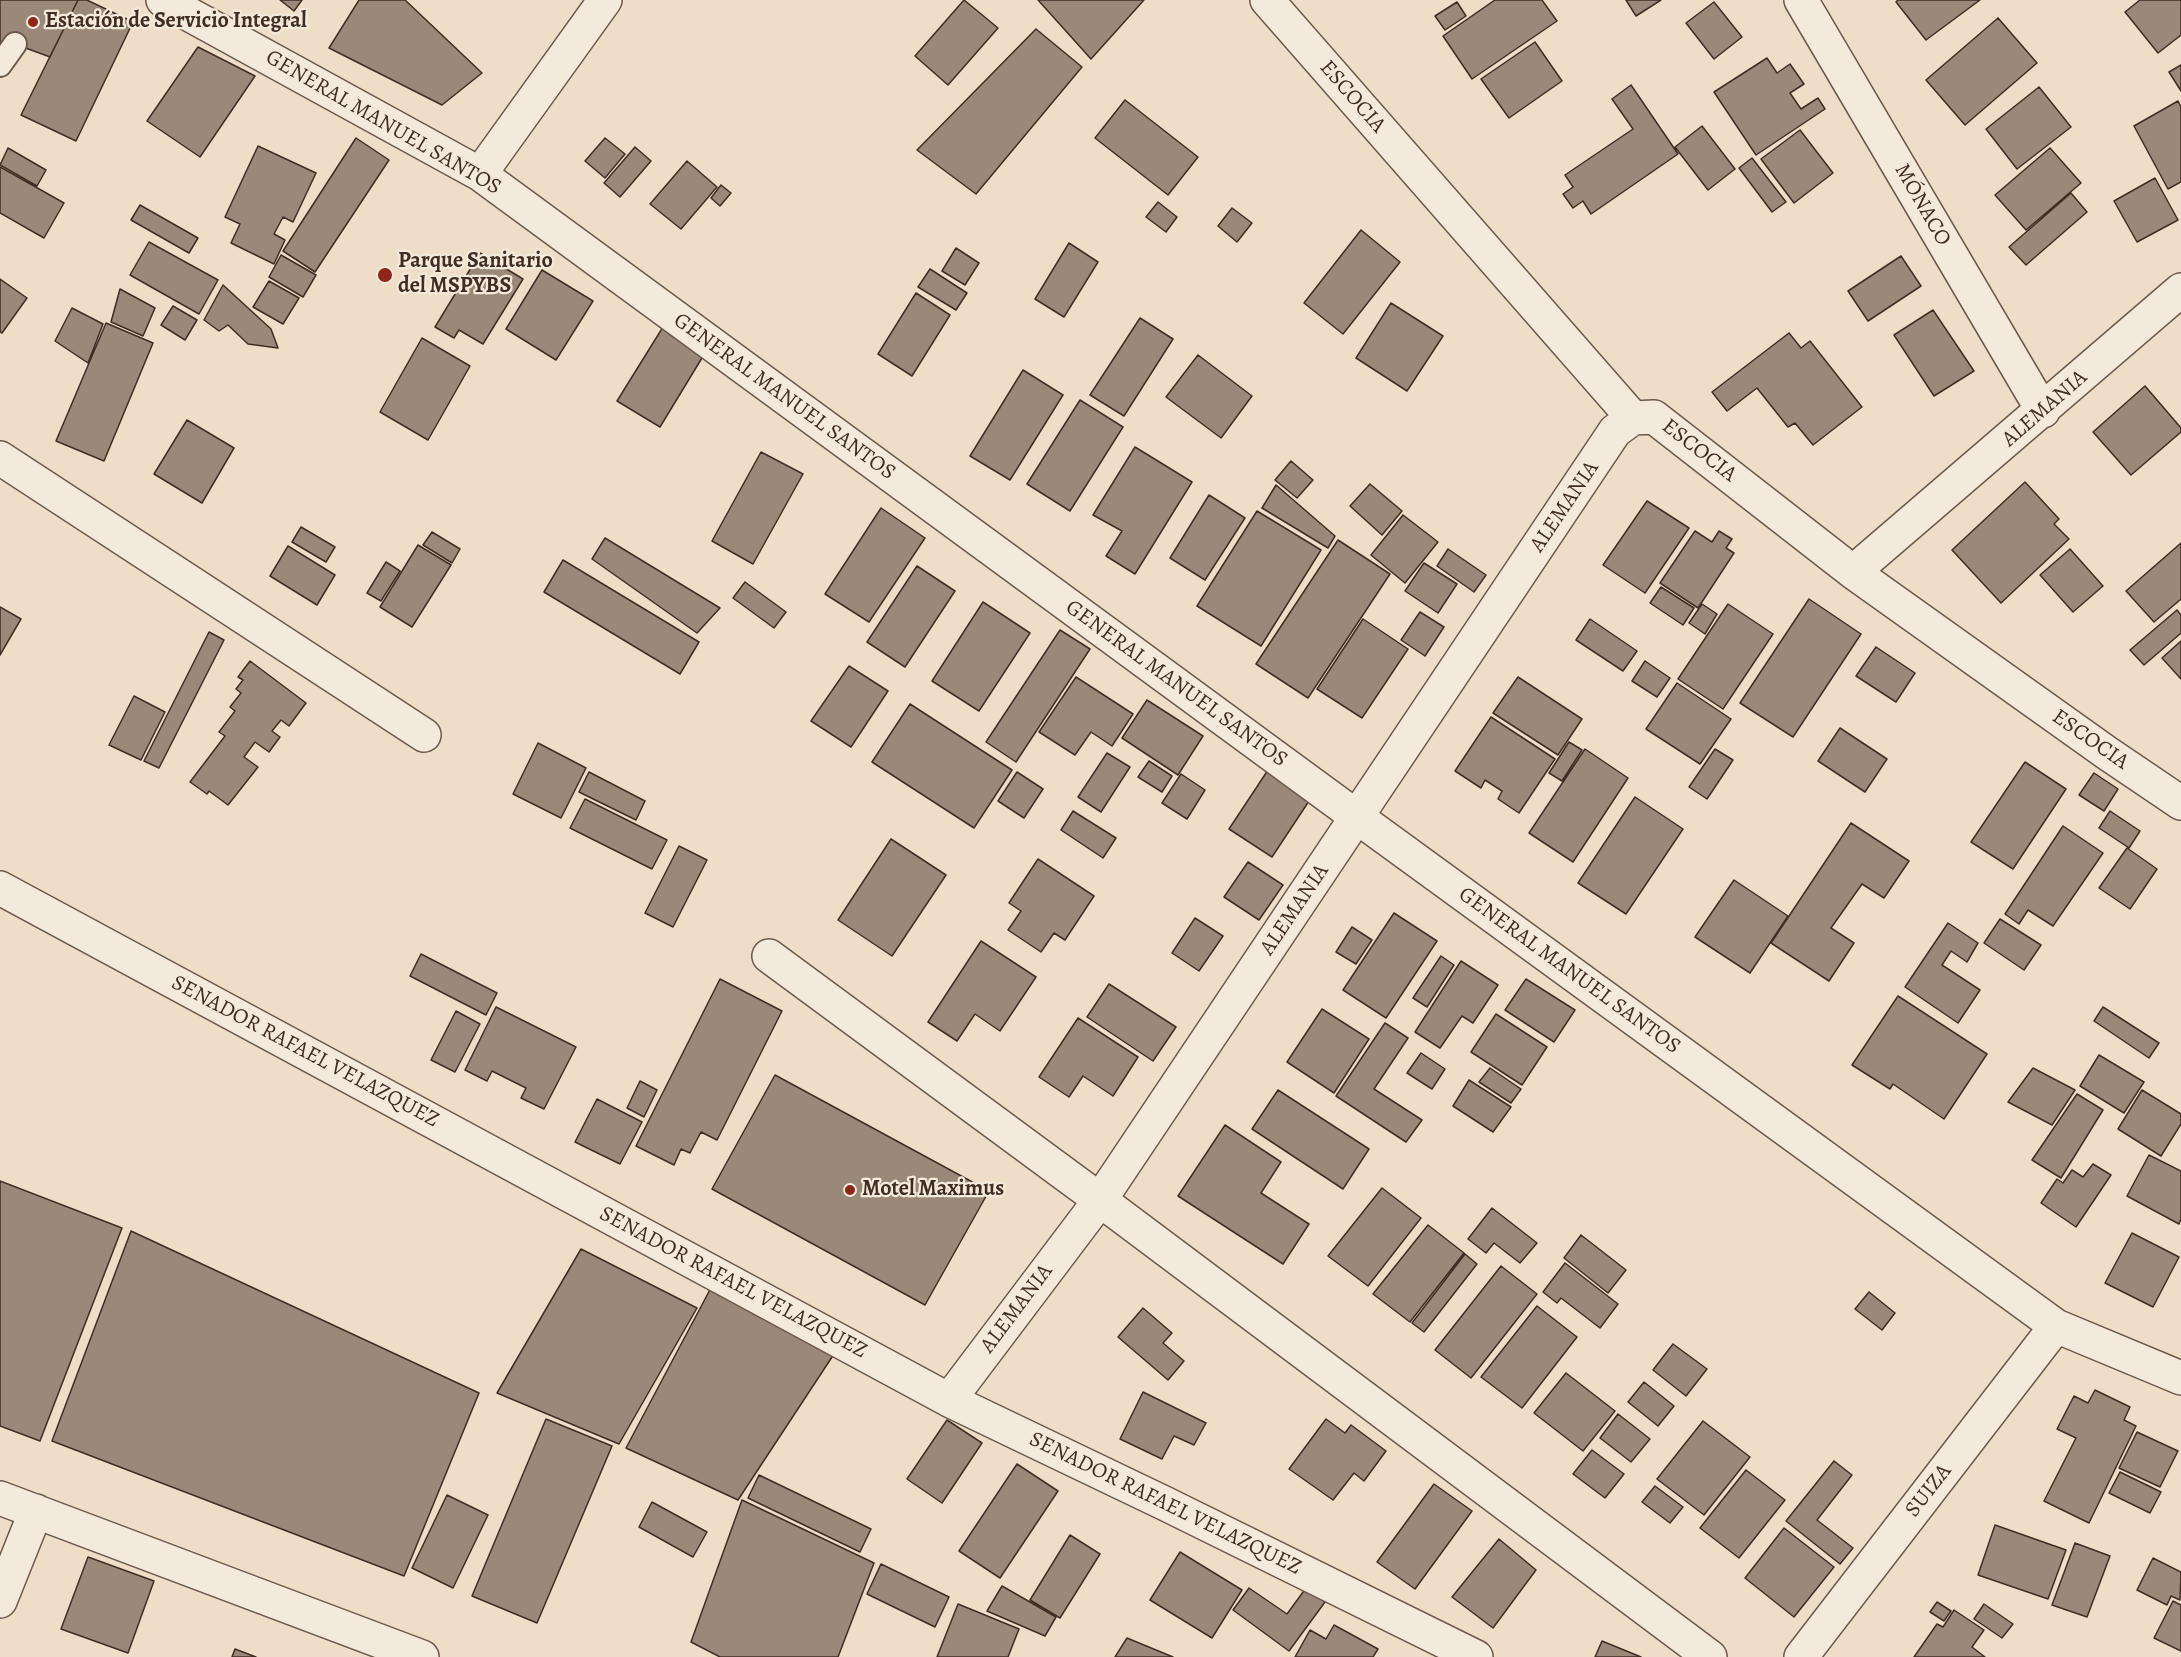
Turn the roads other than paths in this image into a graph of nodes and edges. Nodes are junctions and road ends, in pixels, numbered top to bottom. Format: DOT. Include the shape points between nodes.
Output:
graph roads {
  1 [pos="164,0"];
  2 [pos="605,0"];
  3 [pos="1267,0"];
  4 [pos="1801,0"];
  5 [pos="15,44"];
  6 [pos="0,65"];
  7 [pos="480,174"];
  8 [pos="2181,290"];
  9 [pos="2043,411"];
  10 [pos="1633,418"];
  11 [pos="0,458"];
  12 [pos="1853,572"];
  13 [pos="424,735"];
  14 [pos="2181,803"];
  15 [pos="1358,817"];
  16 [pos="0,888"];
  17 [pos="770,956"];
  18 [pos="1100,1200"];
  19 [pos="2056,1326"];
  20 [pos="2180,1373"];
  21 [pos="949,1400"];
  22 [pos="0,1498"];
  23 [pos="36,1511"];
  24 [pos="0,1601"];
  25 [pos="422,1657"];
  26 [pos="1476,1657"];
  27 [pos="1710,1657"];
  28 [pos="1801,1657"];
  1 -- 7 [label="street, GENERAL MANUEL SANTOS"];
  2 -- 7 [label="street"];
  3 -- 10 [label="street, ESCOCIA"];
  4 -- 9 [label="street, MÓNACO"];
  5 -- 6 [label="lane"];
  7 -- 15 [label="street, GENERAL MANUEL SANTOS"];
  8 -- 9 [label="street, ALEMANIA"];
  9 -- 12 [label="street, ALEMANIA"];
  10 -- 12 [label="street, ESCOCIA" via="1654,417"];
  10 -- 15 [label="street, ALEMANIA" via="1615,431"];
  11 -- 13 [label="street"];
  12 -- 14 [label="street, ESCOCIA"];
  15 -- 18 [label="street, ALEMANIA"];
  15 -- 19 [label="street, GENERAL MANUEL SANTOS"];
  16 -- 21 [label="street, SENADOR RAFAEL VELAZQUEZ"];
  17 -- 18 [label="street"];
  18 -- 21 [label="street, ALEMANIA"];
  18 -- 27 [label="street"];
  19 -- 20 [label="street, GENERAL MANUEL SANTOS"];
  19 -- 28 [label="street, SUIZA"];
  21 -- 26 [label="street, SENADOR RAFAEL VELAZQUEZ"];
  22 -- 23 [label="street"];
  23 -- 24 [label="street"];
  23 -- 25 [label="street"];
}
